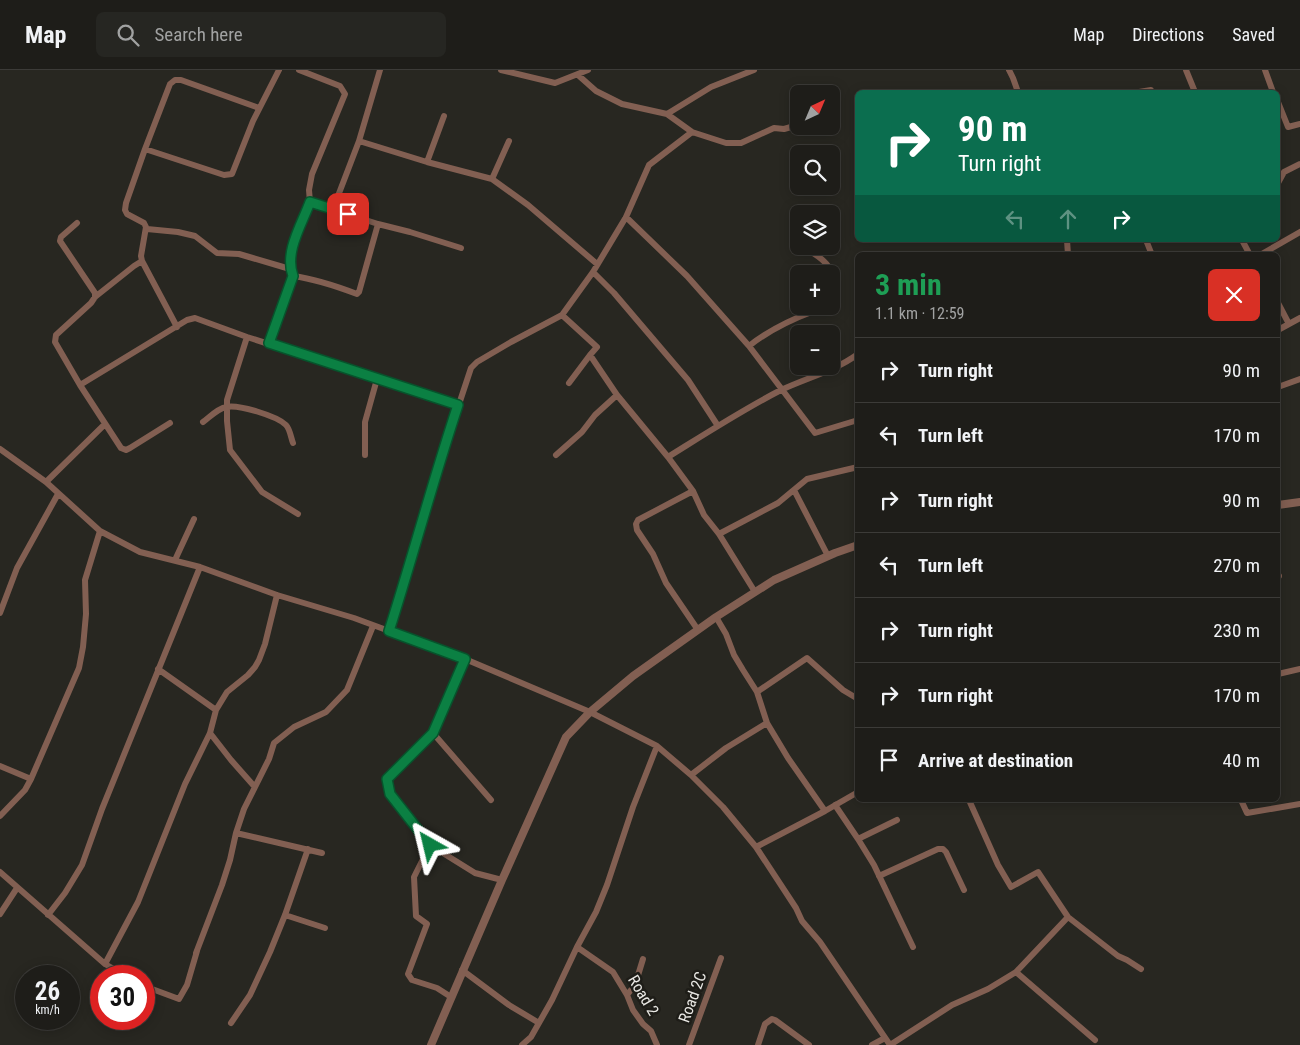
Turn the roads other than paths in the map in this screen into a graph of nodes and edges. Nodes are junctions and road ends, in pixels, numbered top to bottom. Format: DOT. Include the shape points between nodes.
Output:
graph roads {
  1 [pos="279,70"];
  2 [pos="299,70"];
  3 [pos="380,70"];
  4 [pos="501,70"];
  5 [pos="588,70"];
  6 [pos="754,70"];
  7 [pos="1009,70"];
  8 [pos="1186,70"];
  9 [pos="1265,70"];
  10 [pos="578,75"];
  11 [pos="1017,90"];
  12 [pos="1193,90"];
  13 [pos="1273,90"];
  14 [pos="1280,107"];
  15 [pos="259,108"];
  16 [pos="667,114"];
  17 [pos="444,116"];
  18 [pos="1300,124"];
  19 [pos="790,127"];
  20 [pos="692,132"];
  21 [pos="359,141"];
  22 [pos="509,141"];
  23 [pos="144,149"];
  24 [pos="427,162"];
  25 [pos="1300,164"];
  26 [pos="492,179"];
  27 [pos="1280,179"];
  28 [pos="310,202"];
  29 [pos="332,209"];
  30 [pos="626,217"];
  31 [pos="77,223"];
  32 [pos="378,224"];
  33 [pos="147,229"];
  34 [pos="1300,232"];
  35 [pos="461,248"];
  36 [pos="1265,252"];
  37 [pos="816,255"];
  38 [pos="142,262"];
  39 [pos="597,264"];
  40 [pos="828,265"];
  41 [pos="292,272"];
  42 [pos="594,272"];
  43 [pos="95,297"];
  44 [pos="1280,307"];
  45 [pos="805,315"];
  46 [pos="562,316"];
  47 [pos="1300,318"];
  48 [pos="1289,324"];
  49 [pos="177,327"];
  50 [pos="1280,329"];
  51 [pos="247,337"];
  52 [pos="269,343"];
  53 [pos="749,346"];
  54 [pos="590,355"];
  55 [pos="855,356"];
  56 [pos="377,378"];
  57 [pos="1300,379"];
  58 [pos="568,383"];
  59 [pos="80,386"];
  60 [pos="1280,386"];
  61 [pos="782,390"];
  62 [pos="617,394"];
  63 [pos="458,405"];
  64 [pos="227,406"];
  65 [pos="855,421"];
  66 [pos="203,422"];
  67 [pos="170,423"];
  68 [pos="105,424"];
  69 [pos="718,426"];
  70 [pos="293,443"];
  71 [pos="0,449"];
  72 [pos="365,455"];
  73 [pos="556,455"];
  74 [pos="668,457"];
  75 [pos="855,468"];
  76 [pos="46,482"];
  77 [pos="794,490"];
  78 [pos="693,491"];
  79 [pos="58,494"];
  80 [pos="1300,502"];
  81 [pos="1280,505"];
  82 [pos="1300,506"];
  83 [pos="298,514"];
  84 [pos="194,519"];
  85 [pos="100,531"];
  86 [pos="719,534"];
  87 [pos="855,546"];
  88 [pos="828,556"];
  89 [pos="174,560"];
  90 [pos="200,567"];
  91 [pos="755,592"];
  92 [pos="277,595"];
  93 [pos="0,614"];
  94 [pos="716,617"];
  95 [pos="374,626"];
  96 [pos="698,630"];
  97 [pos="389,631"];
  98 [pos="465,659"];
  99 [pos="158,669"];
  100 [pos="1300,669"];
  101 [pos="1280,674"];
  102 [pos="757,692"];
  103 [pos="855,697"];
  104 [pos="216,710"];
  105 [pos="590,712"];
  106 [pos="767,723"];
  107 [pos="210,732"];
  108 [pos="433,733"];
  109 [pos="657,746"];
  110 [pos="0,766"];
  111 [pos="691,775"];
  112 [pos="32,779"];
  113 [pos="254,786"];
  114 [pos="855,794"];
  115 [pos="491,800"];
  116 [pos="969,802"];
  117 [pos="1242,802"];
  118 [pos="1300,804"];
  119 [pos="835,805"];
  120 [pos="825,811"];
  121 [pos="0,816"];
  122 [pos="897,820"];
  123 [pos="236,833"];
  124 [pos="858,839"];
  125 [pos="430,845"];
  126 [pos="756,847"];
  127 [pos="308,849"];
  128 [pos="322,853"];
  129 [pos="0,872"];
  130 [pos="879,876"];
  131 [pos="502,880"];
  132 [pos="17,888"];
  133 [pos="964,890"];
  134 [pos="210,913"];
  135 [pos="0,914"];
  136 [pos="48,915"];
  137 [pos="285,915"];
  138 [pos="1068,917"];
  139 [pos="325,928"];
  140 [pos="576,947"];
  141 [pos="913,947"];
  142 [pos="196,953"];
  143 [pos="720,958"];
  144 [pos="643,959"];
  145 [pos="105,964"];
  146 [pos="1141,969"];
  147 [pos="462,970"];
  148 [pos="1016,972"];
  149 [pos="155,990"];
  150 [pos="627,994"];
  151 [pos="451,997"];
  152 [pos="539,1022"];
  153 [pos="231,1023"];
  154 [pos="885,1038"];
  155 [pos="1095,1040"];
  156 [pos="430,1045"];
  157 [pos="522,1045"];
  158 [pos="656,1045"];
  159 [pos="689,1045"];
  160 [pos="758,1045"];
  161 [pos="808,1045"];
  162 [pos="872,1045"];
  163 [pos="890,1045"];
  1 -- 15 [label="street"];
  2 -- 28 [label="street" via="340,86 345,94 312,174"];
  3 -- 21 [label="street"];
  4 -- 10 [label="street" via="555,83"];
  5 -- 10 [label="street"];
  6 -- 16 [label="street" via="711,87"];
  7 -- 11 [label="street"];
  8 -- 12 [label="street"];
  9 -- 13 [label="street"];
  10 -- 16 [label="street" via="596,91 622,104"];
  14 -- 18 [label="street" via="1288,127"];
  15 -- 23 [label="street" via="232,174"];
  15 -- 23 [label="street" via="175,80 170,84"];
  16 -- 20 [label="street"];
  17 -- 24 [label="street"];
  19 -- 20 [label="street" via="774,128 741,143 726,143"];
  20 -- 30 [label="street" via="649,165"];
  21 -- 24 [label="street"];
  21 -- 29 [label="street"];
  22 -- 26 [label="street"];
  23 -- 33 [label="street" via="125,210 144,223"];
  24 -- 26 [label="street"];
  25 -- 27 [label="street" via="1284,172"];
  26 -- 39 [label="street"];
  28 -- 29 [label="street"];
  28 -- 41 [label="street" via="292,249"];
  29 -- 32 [label="street"];
  30 -- 39 [label="street"];
  30 -- 53 [label="street" via="687,276"];
  31 -- 43 [label="street" via="60,241"];
  32 -- 35 [label="street"];
  32 -- 41 [label="street" via="357,294"];
  33 -- 38 [label="street"];
  33 -- 41 [label="street" via="195,236 217,253 239,254"];
  34 -- 36 [label="street"];
  37 -- 40 [label="street"];
  38 -- 43 [label="street"];
  38 -- 49 [label="street"];
  39 -- 42 [label="street"];
  41 -- 52 [label="street"];
  42 -- 46 [label="street"];
  42 -- 69 [label="street" via="688,380"];
  43 -- 59 [label="street" via="55,338 56,346"];
  44 -- 48 [label="street"];
  45 -- 53 [label="street" via="772,330"];
  46 -- 54 [label="street" via="597,347"];
  46 -- 63 [label="street" via="477,362 471,368"];
  47 -- 48 [label="street"];
  48 -- 50 [label="street"];
  49 -- 51 [label="street" via="195,318"];
  49 -- 59 [label="street"];
  51 -- 52 [label="street"];
  51 -- 64 [label="street"];
  52 -- 56 [label="street"];
  53 -- 61 [label="street"];
  54 -- 58 [label="street"];
  54 -- 62 [label="street"];
  55 -- 61 [label="street"];
  56 -- 63 [label="street"];
  56 -- 72 [label="street" via="365,422"];
  57 -- 60 [label="street"];
  59 -- 68 [label="street"];
  61 -- 65 [label="street" via="816,433"];
  61 -- 69 [label="street"];
  62 -- 73 [label="street"];
  62 -- 74 [label="street"];
  63 -- 97 [label="street"];
  64 -- 66 [label="street"];
  64 -- 70 [label="street" via="252,410 281,421 287,426"];
  64 -- 83 [label="street" via="230,450 262,492"];
  67 -- 68 [label="street" via="126,450 121,448"];
  68 -- 76 [label="street"];
  69 -- 74 [label="street"];
  71 -- 76 [label="street"];
  74 -- 78 [label="street"];
  75 -- 77 [label="street" via="807,479"];
  76 -- 79 [label="street"];
  77 -- 86 [label="street" via="778,503"];
  77 -- 88 [label="street"];
  78 -- 86 [label="street" via="704,515"];
  78 -- 96 [label="street" via="636,524 663,577"];
  79 -- 85 [label="street"];
  79 -- 93 [label="street" via="16,568"];
  80 -- 81 [label="street"];
  80 -- 82 [label="street"];
  84 -- 89 [label="street"];
  85 -- 89 [label="street" via="140,552"];
  85 -- 112 [label="street" via="85,580 86,614 79,668"];
  86 -- 91 [label="street"];
  87 -- 88 [label="street"];
  88 -- 91 [label="street"];
  89 -- 90 [label="street"];
  90 -- 92 [label="street"];
  90 -- 99 [label="street"];
  91 -- 94 [label="street"];
  92 -- 95 [label="street"];
  92 -- 104 [label="street" via="265,644 255,668 228,692"];
  94 -- 96 [label="street"];
  94 -- 102 [label="street"];
  95 -- 97 [label="street"];
  95 -- 113 [label="street" via="347,690 326,712 294,727 274,743"];
  96 -- 105 [label="street" via="633,676"];
  97 -- 98 [label="street"];
  98 -- 105 [label="street"];
  98 -- 108 [label="street"];
  99 -- 104 [label="street"];
  99 -- 136 [label="street" via="82,865"];
  100 -- 101 [label="street"];
  102 -- 103 [label="street" via="807,658"];
  102 -- 106 [label="street"];
  104 -- 107 [label="street"];
  105 -- 109 [label="street"];
  105 -- 131 [label="street" via="566,737"];
  106 -- 111 [label="street" via="726,748"];
  106 -- 120 [label="street"];
  107 -- 113 [label="street"];
  107 -- 145 [label="street" via="173,812 138,902"];
  108 -- 115 [label="street"];
  108 -- 125 [label="street" via="387,779 390,794"];
  109 -- 111 [label="street"];
  109 -- 140 [label="street" via="607,885"];
  110 -- 112 [label="street"];
  111 -- 126 [label="street"];
  112 -- 121 [label="street"];
  113 -- 123 [label="street"];
  114 -- 119 [label="street"];
  116 -- 138 [label="street" via="1010,887 1038,872"];
  117 -- 118 [label="street" via="1247,813"];
  119 -- 120 [label="street"];
  119 -- 124 [label="street"];
  120 -- 126 [label="street"];
  122 -- 124 [label="street"];
  123 -- 127 [label="street"];
  123 -- 134 [label="street" via="223,882"];
  124 -- 130 [label="street"];
  125 -- 131 [label="street" via="475,873"];
  125 -- 151 [label="street" via="414,877 416,916 427,924 408,974 412,980 437,988"];
  126 -- 154 [label="street" via="802,921 820,942"];
  127 -- 128 [label="street"];
  127 -- 137 [label="street"];
  129 -- 132 [label="street"];
  130 -- 133 [label="street" via="943,849"];
  130 -- 141 [label="street"];
  131 -- 147 [label="street"];
  132 -- 135 [label="street"];
  132 -- 136 [label="street"];
  134 -- 142 [label="street"];
  134 -- 149 [label="street" via="179,999"];
  136 -- 145 [label="street"];
  137 -- 139 [label="street"];
  137 -- 153 [label="street" via="250,996"];
  138 -- 146 [label="street" via="1118,956"];
  138 -- 148 [label="street"];
  140 -- 150 [label="street, Road 2" via="613,972"];
  140 -- 152 [label="street"];
  143 -- 159 [label="street, Road 2C"];
  144 -- 150 [label="street" via="635,985"];
  147 -- 151 [label="street"];
  147 -- 152 [label="street" via="509,1005"];
  148 -- 155 [label="street"];
  148 -- 163 [label="street" via="952,1005"];
  150 -- 158 [label="street, Road 2" via="633,1010 651,1032"];
  151 -- 156 [label="street"];
  152 -- 157 [label="street"];
  154 -- 162 [label="street"];
  154 -- 163 [label="street"];
  160 -- 161 [label="street" via="765,1024 772,1019"];
}
